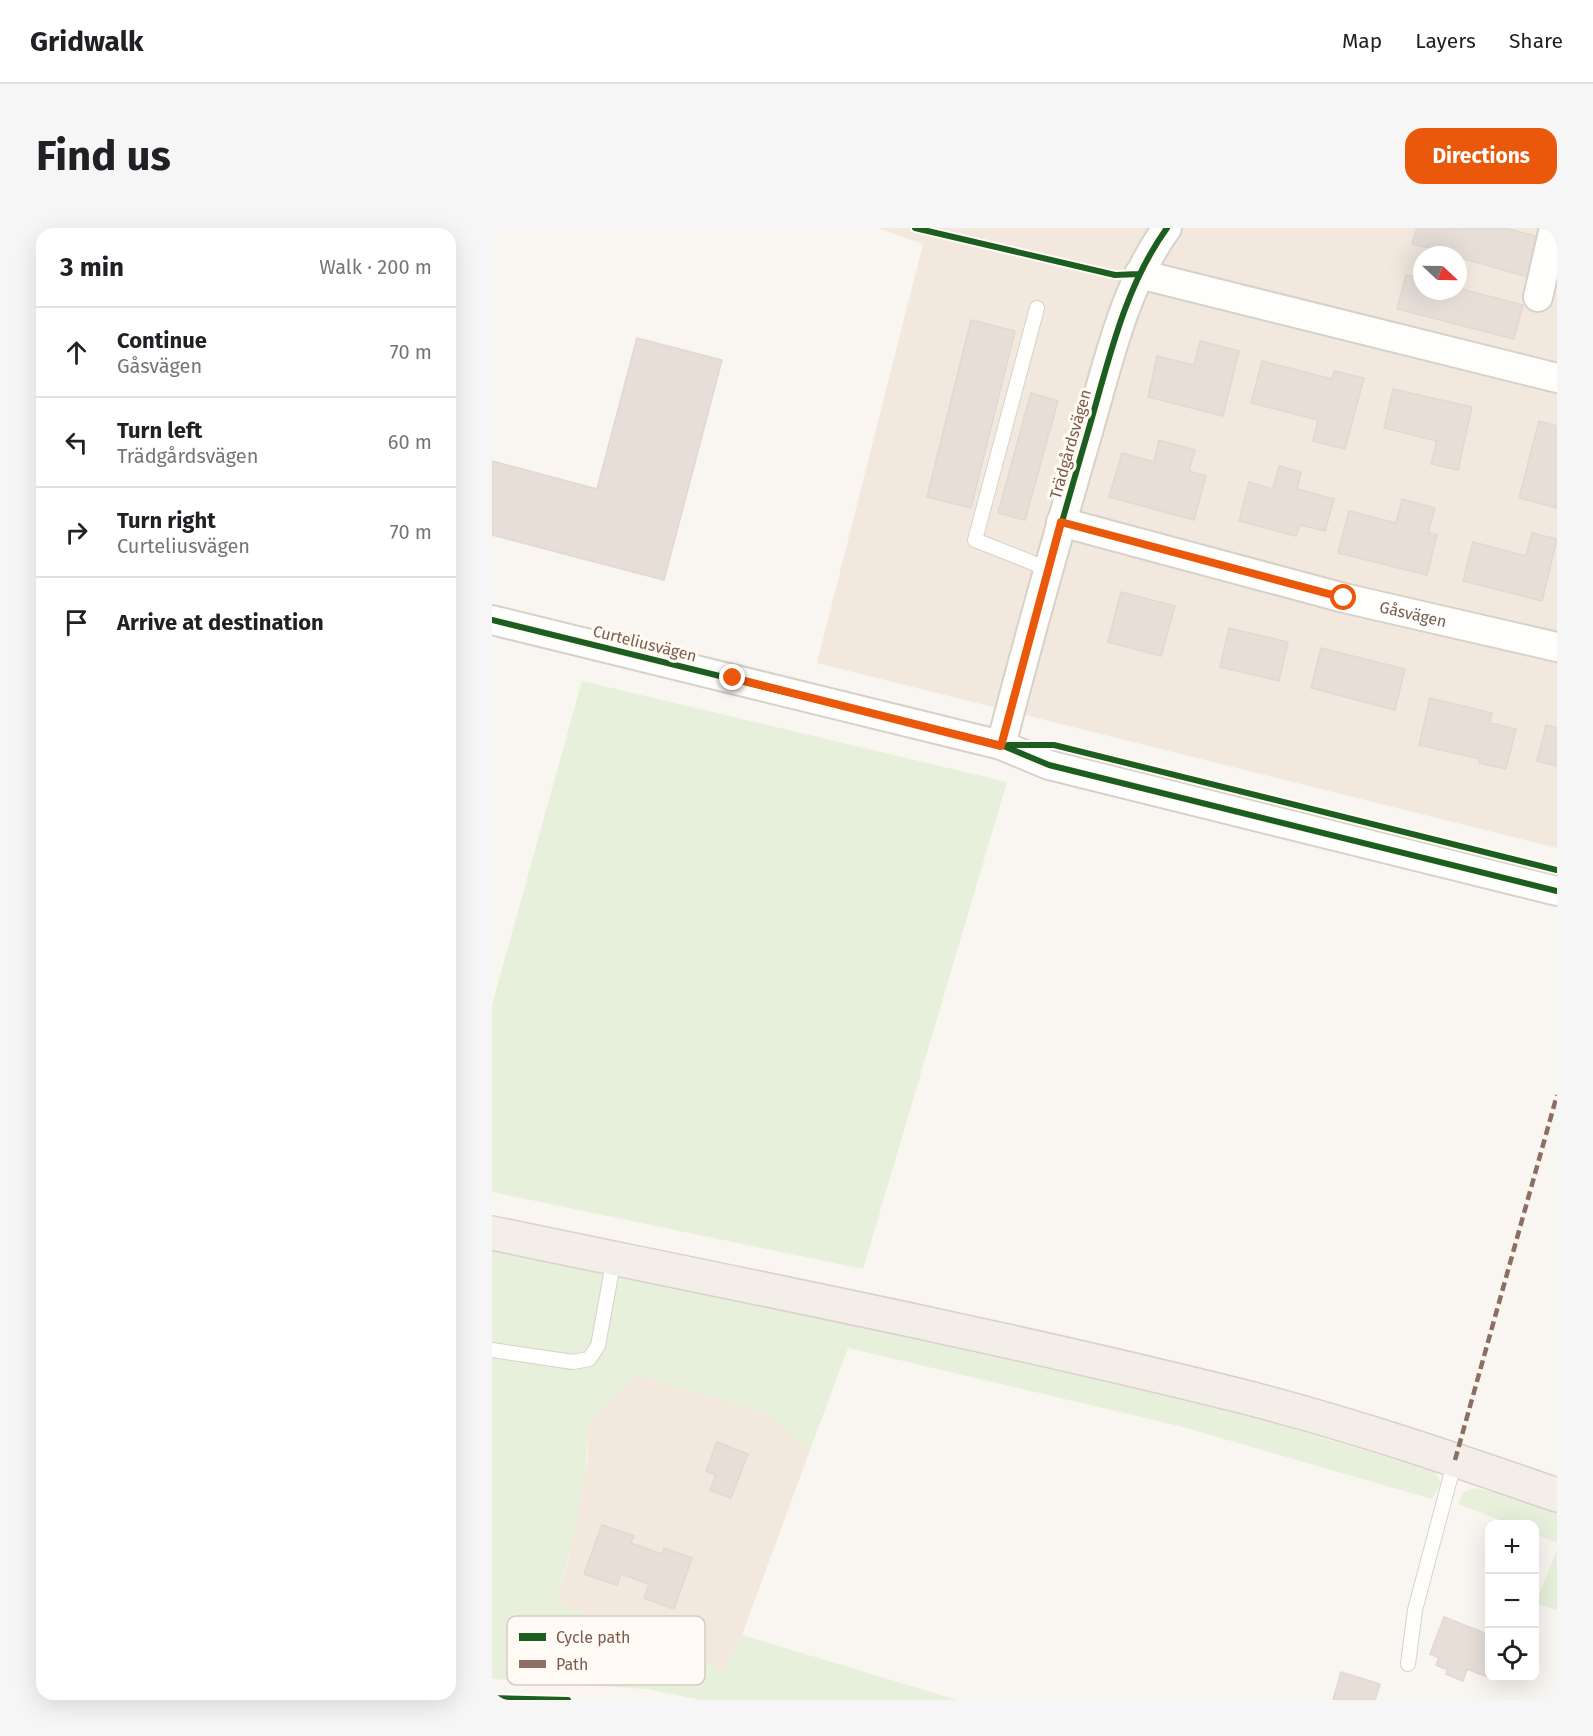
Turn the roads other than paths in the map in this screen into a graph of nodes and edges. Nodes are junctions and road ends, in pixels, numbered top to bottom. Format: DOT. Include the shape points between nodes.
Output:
graph roads {
  1 [pos="1167,228"];
  2 [pos="1554,228"];
  3 [pos="1139,274"];
  4 [pos="1538,297"];
  5 [pos="1037,308"];
  6 [pos="1557,378"];
  7 [pos="1061,522"];
  8 [pos="1048,570"];
  9 [pos="492,620"];
  10 [pos="1557,647"];
  11 [pos="1001,746"];
  12 [pos="1557,891"];
  13 [pos="492,1233"];
  14 [pos="614,1258"];
  15 [pos="492,1350"];
  16 [pos="1455,1460"];
  17 [pos="1557,1495"];
  18 [pos="1408,1664"];
  1 -- 3 [label="street, Trädgårdsvägen"];
  2 -- 4 [label="street"];
  3 -- 6 [label="street"];
  3 -- 7 [label="street, Trädgårdsvägen" via="1125,306"];
  5 -- 8 [label="lane" via="975,540"];
  7 -- 8 [label="street, Trädgårdsvägen"];
  7 -- 10 [label="street, Gåsvägen" via="1344,598"];
  8 -- 11 [label="street, Trädgårdsvägen"];
  9 -- 11 [label="street, Curteliusvägen"];
  11 -- 12 [label="street, Curteliusvägen" via="1049,765"];
  13 -- 14 [label="main road"];
  14 -- 15 [label="lane" via="598,1346 589,1359 573,1362"];
  14 -- 16 [label="main road" via="916,1321 1243,1396"];
  16 -- 17 [label="main road"];
  16 -- 18 [label="lane" via="1415,1610"];
}
